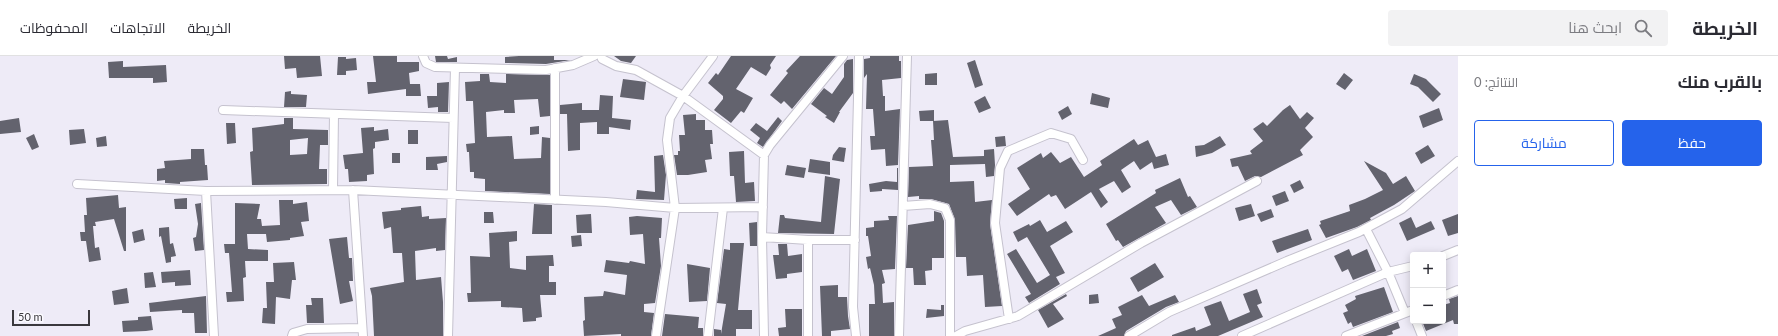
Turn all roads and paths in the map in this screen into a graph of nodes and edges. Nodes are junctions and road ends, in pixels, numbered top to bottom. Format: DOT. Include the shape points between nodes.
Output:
graph roads {
  1 [pos="423,56"];
  2 [pos="594,56"];
  3 [pos="601,56"];
  4 [pos="713,56"];
  5 [pos="842,56"];
  6 [pos="859,56"];
  7 [pos="907,56"];
  8 [pos="455,68"];
  9 [pos="555,68"];
  10 [pos="683,96"];
  11 [pos="223,110"];
  12 [pos="334,114"];
  13 [pos="453,118"];
  14 [pos="764,155"];
  15 [pos="1083,160"];
  16 [pos="1458,161"];
  17 [pos="1257,181"];
  18 [pos="77,184"];
  19 [pos="334,190"];
  20 [pos="353,190"];
  21 [pos="206,191"];
  22 [pos="452,195"];
  23 [pos="555,200"];
  24 [pos="903,206"];
  25 [pos="763,207"];
  26 [pos="675,208"];
  27 [pos="723,208"];
  28 [pos="1366,229"];
  29 [pos="762,237"];
  30 [pos="808,240"];
  31 [pos="855,240"];
  32 [pos="1458,250"];
  33 [pos="1446,255"];
  34 [pos="1410,267"];
  35 [pos="1388,272"];
  36 [pos="1458,290"];
  37 [pos="1446,295"];
  38 [pos="1410,310"];
  39 [pos="1410,312"];
  40 [pos="1009,319"];
  41 [pos="1417,324"];
  42 [pos="362,332"];
  43 [pos="214,336"];
  44 [pos="292,336"];
  45 [pos="448,336"];
  46 [pos="656,336"];
  47 [pos="708,336"];
  48 [pos="764,336"];
  49 [pos="808,336"];
  50 [pos="856,336"];
  51 [pos="899,336"];
  52 [pos="950,336"];
  53 [pos="956,336"];
  54 [pos="1129,336"];
  55 [pos="1242,336"];
  56 [pos="1346,336"];
  57 [pos="1422,336"];
  1 -- 8 [label="street" via="426,63 435,67"];
  2 -- 9 [label="street" via="573,65"];
  3 -- 10 [label="street" via="616,66 636,70"];
  4 -- 10 [label="street"];
  5 -- 14 [label="street"];
  6 -- 31 [label="street"];
  7 -- 24 [label="street"];
  8 -- 9 [label="street"];
  8 -- 13 [label="street"];
  9 -- 23 [label="street"];
  10 -- 14 [label="street"];
  10 -- 26 [label="street" via="670,118 667,140"];
  11 -- 12 [label="street"];
  12 -- 13 [label="street"];
  12 -- 19 [label="street"];
  13 -- 22 [label="street"];
  14 -- 25 [label="street"];
  15 -- 40 [label="street" via="1071,139 1051,133 1008,151 1000,168 994,223"];
  16 -- 28 [label="street" via="1402,209"];
  17 -- 40 [label="street" via="1141,243"];
  18 -- 21 [label="street"];
  19 -- 20 [label="street"];
  19 -- 21 [label="street"];
  20 -- 22 [label="street"];
  20 -- 42 [label="street"];
  21 -- 43 [label="street"];
  22 -- 23 [label="street"];
  22 -- 45 [label="street"];
  23 -- 26 [label="street"];
  24 -- 51 [label="street"];
  24 -- 52 [label="street" via="930,204 945,208 950,220"];
  25 -- 27 [label="street"];
  25 -- 29 [label="street"];
  26 -- 27 [label="street"];
  26 -- 46 [label="street"];
  27 -- 47 [label="street"];
  28 -- 35 [label="street"];
  28 -- 54 [label="street" via="1169,312"];
  29 -- 30 [label="street"];
  29 -- 48 [label="street"];
  30 -- 31 [label="street"];
  30 -- 49 [label="street"];
  31 -- 50 [label="street" via="853,307"];
  32 -- 33 [label="street"];
  34 -- 35 [label="street"];
  35 -- 38 [label="street"];
  35 -- 55 [label="street"];
  36 -- 37 [label="street"];
  39 -- 56 [label="street"];
  40 -- 53 [label="street" via="965,331"];
  41 -- 57 [label="street"];
  42 -- 44 [label="street" via="307,329"];
}
